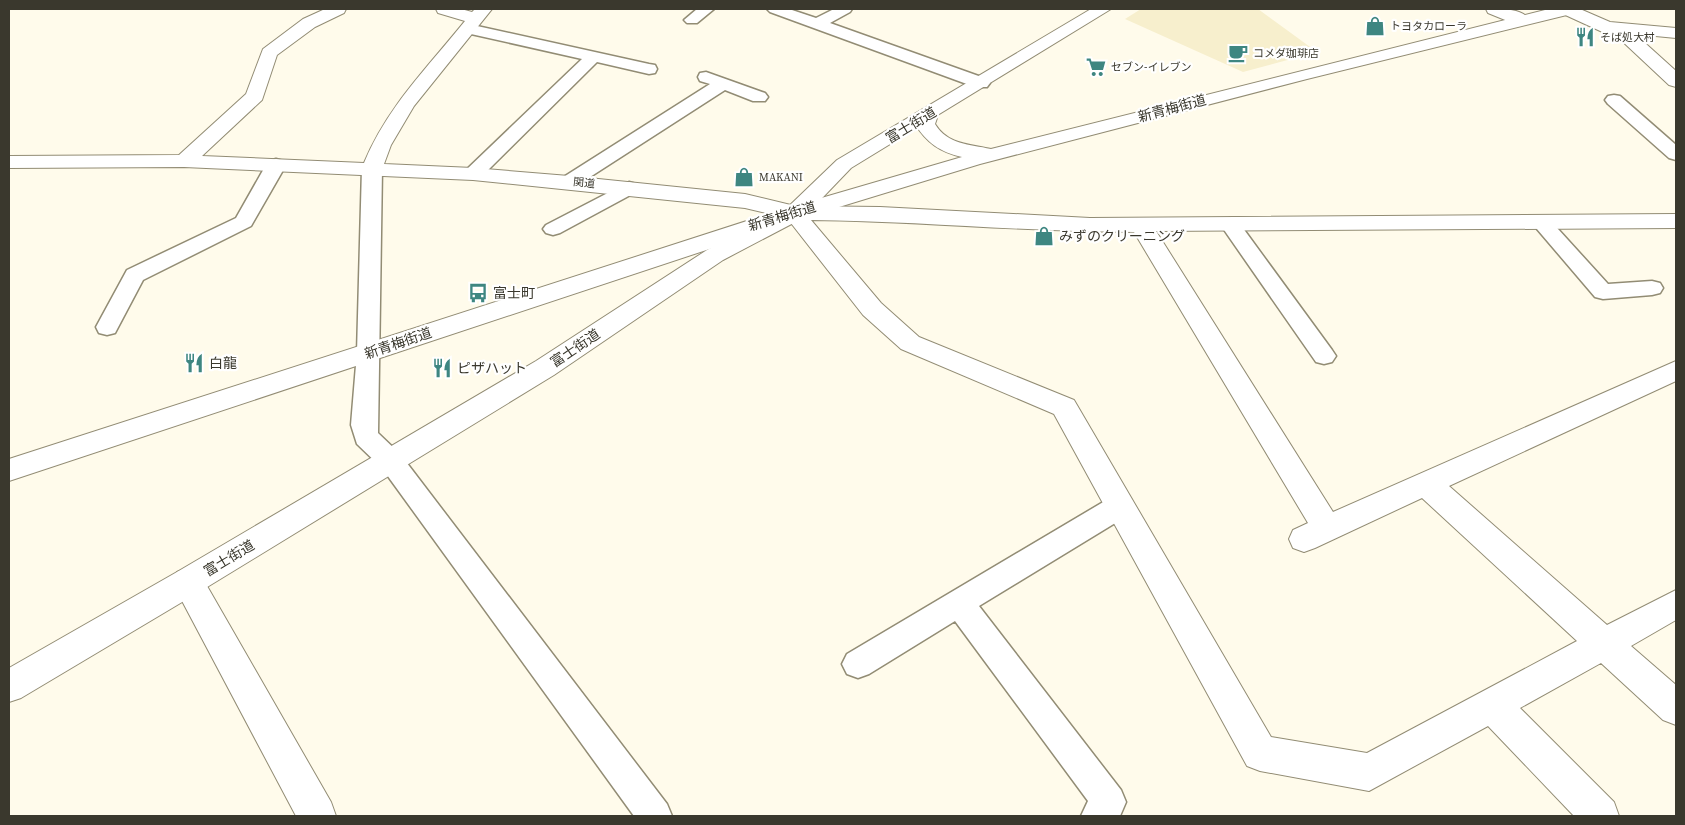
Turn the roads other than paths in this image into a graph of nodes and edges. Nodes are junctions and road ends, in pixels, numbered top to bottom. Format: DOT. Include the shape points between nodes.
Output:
graph roads {
  1 [pos="338,9"];
  2 [pos="444,9"];
  3 [pos="706,9"];
  4 [pos="775,9"];
  5 [pos="845,9"];
  6 [pos="1103,9"];
  7 [pos="1494,9"];
  8 [pos="1568,9"];
  9 [pos="476,19"];
  10 [pos="692,20"];
  11 [pos="1521,20"];
  12 [pos="817,24"];
  13 [pos="1603,25"];
  14 [pos="1676,33"];
  15 [pos="592,58"];
  16 [pos="649,69"];
  17 [pos="1676,81"];
  18 [pos="980,83"];
  19 [pos="759,97"];
  20 [pos="1614,100"];
  21 [pos="928,115"];
  22 [pos="1676,154"];
  23 [pos="992,155"];
  24 [pos="184,161"];
  25 [pos="9,162"];
  26 [pos="276,165"];
  27 [pos="372,168"];
  28 [pos="473,174"];
  29 [pos="569,182"];
  30 [pos="628,188"];
  31 [pos="795,213"];
  32 [pos="1541,222"];
  33 [pos="1676,222"];
  34 [pos="1230,224"];
  35 [pos="1141,225"];
  36 [pos="553,229"];
  37 [pos="1652,288"];
  38 [pos="107,327"];
  39 [pos="369,353"];
  40 [pos="1324,356"];
  41 [pos="1676,370"];
  42 [pos="391,461"];
  43 [pos="9,470"];
  44 [pos="1424,483"];
  45 [pos="1120,506"];
  46 [pos="188,582"];
  47 [pos="960,604"];
  48 [pos="1676,604"];
  49 [pos="1604,644"];
  50 [pos="858,664"];
  51 [pos="9,686"];
  52 [pos="1492,705"];
  53 [pos="1676,708"];
  54 [pos="314,815"];
  55 [pos="654,816"];
  56 [pos="1098,816"];
  57 [pos="1600,816"];
  1 -- 24 [label="street" via="309,23 269,53 255,96"];
  2 -- 9 [label="street"];
  3 -- 10 [label="lane"];
  4 -- 12 [label="lane"];
  5 -- 12 [label="lane"];
  6 -- 18 [label="street, 富士街道"];
  7 -- 11 [label="street"];
  8 -- 11 [label="street, 新青梅街道"];
  8 -- 13 [label="street"];
  9 -- 15 [label="lane"];
  9 -- 27 [label="street" via="407,101 380,145"];
  11 -- 23 [label="street, 新青梅街道"];
  12 -- 18 [label="lane"];
  13 -- 14 [label="street"];
  13 -- 17 [label="street" via="1628,37"];
  15 -- 16 [label="lane"];
  15 -- 28 [label="lane"];
  18 -- 21 [label="street, 富士街道"];
  19 -- 29 [label="lane" via="714,80"];
  20 -- 22 [label="lane"];
  21 -- 23 [label="street" via="925,124 938,141 952,148"];
  21 -- 31 [label="street, 富士街道" via="844,164"];
  23 -- 31 [label="street, 新青梅街道"];
  24 -- 25 [label="street, 関道"];
  24 -- 26 [label="street, 関道"];
  26 -- 27 [label="street, 関道"];
  26 -- 38 [label="lane" via="244,222 135,275"];
  27 -- 28 [label="street, 関道"];
  27 -- 39 [label="lane"];
  28 -- 29 [label="street, 関道"];
  29 -- 30 [label="street, 関道"];
  30 -- 31 [label="street, 関道" via="745,201"];
  30 -- 36 [label="lane"];
  31 -- 35 [label="street"];
  31 -- 39 [label="street, 新青梅街道"];
  31 -- 42 [label="street, 富士街道" via="715,255 545,368"];
  31 -- 45 [label="street" via="872,309 910,343 1064,407"];
  32 -- 33 [label="street"];
  32 -- 34 [label="street"];
  32 -- 37 [label="lane" via="1603,292"];
  34 -- 35 [label="street"];
  34 -- 40 [label="lane"];
  35 -- 44 [label="street" via="1316,533"];
  39 -- 42 [label="lane" via="366,437"];
  39 -- 43 [label="street, 新青梅街道"];
  41 -- 44 [label="street"];
  42 -- 46 [label="street, 富士街道"];
  42 -- 55 [label="lane"];
  44 -- 49 [label="street"];
  45 -- 47 [label="lane"];
  45 -- 52 [label="street" via="1260,753 1369,772"];
  46 -- 51 [label="street, 富士街道"];
  46 -- 54 [label="street"];
  47 -- 50 [label="lane"];
  47 -- 56 [label="lane" via="1109,802"];
  48 -- 49 [label="street"];
  49 -- 52 [label="street"];
  49 -- 53 [label="street"];
  52 -- 57 [label="street"];
}
